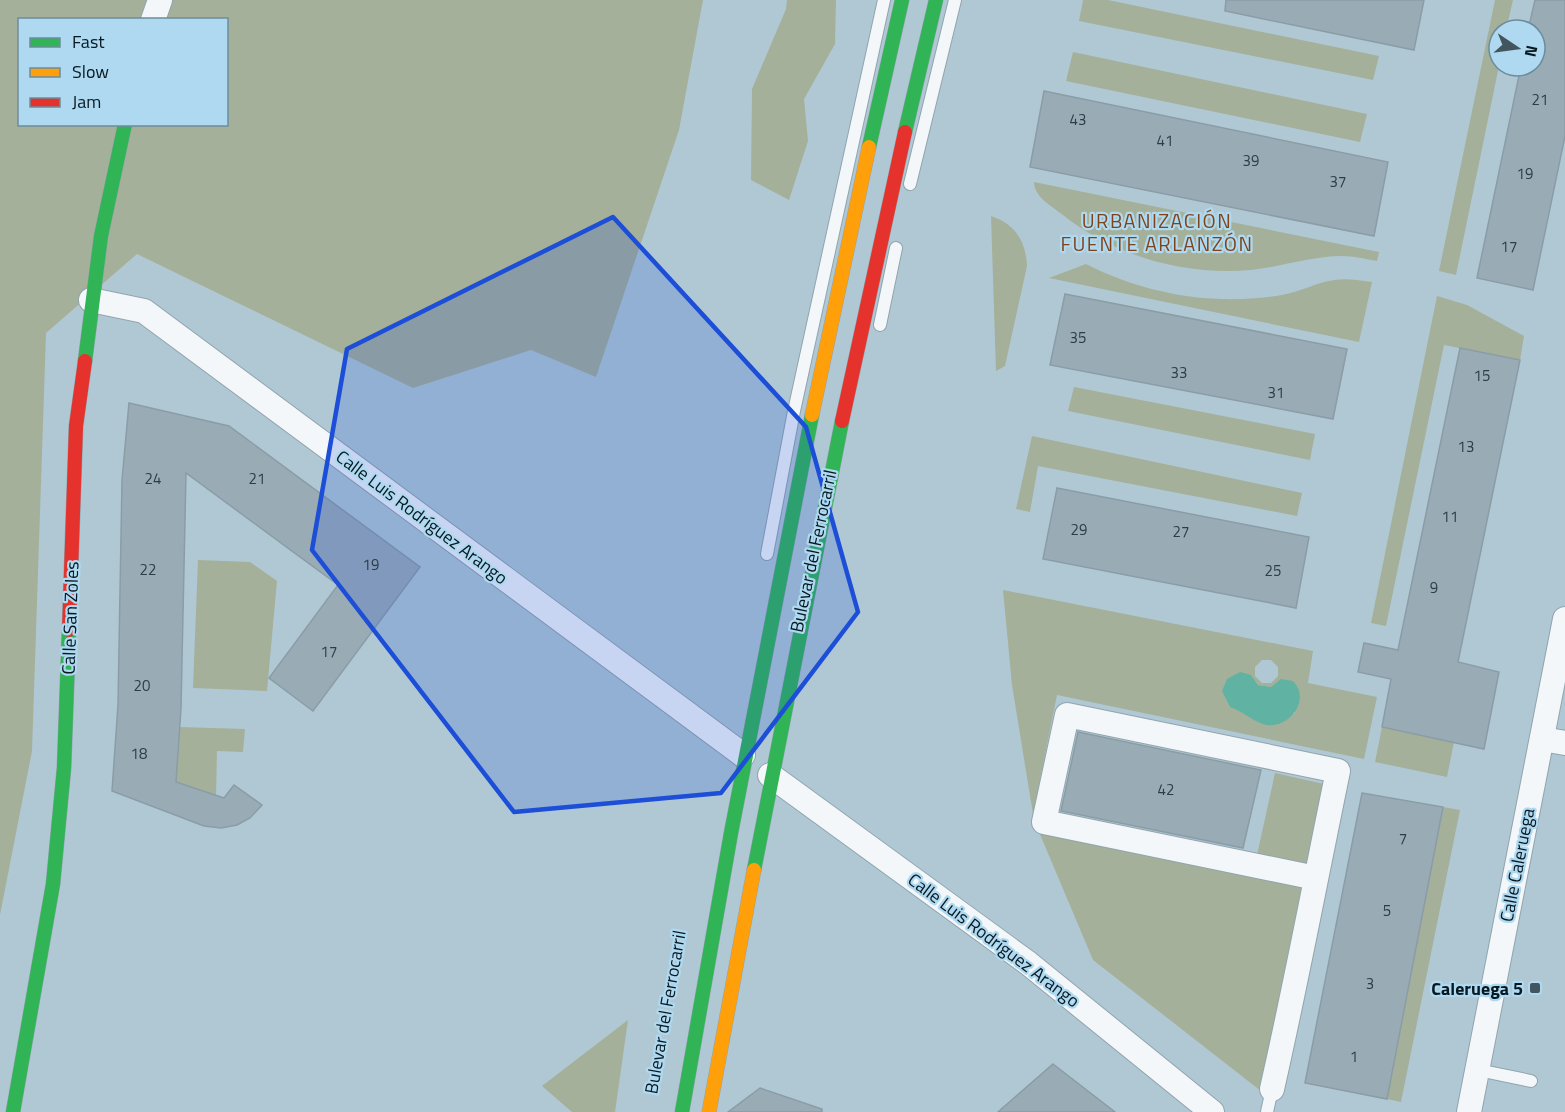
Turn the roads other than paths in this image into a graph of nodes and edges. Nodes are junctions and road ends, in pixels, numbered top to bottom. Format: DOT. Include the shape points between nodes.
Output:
graph roads {
  1 [pos="160,0"];
  2 [pos="884,0"];
  3 [pos="902,0"];
  4 [pos="936,0"];
  5 [pos="955,0"];
  6 [pos="154,18"];
  7 [pos="125,126"];
  8 [pos="908,193"];
  9 [pos="899,238"];
  10 [pos="91,300"];
  11 [pos="877,339"];
  12 [pos="764,571"];
  13 [pos="1565,619"];
  14 [pos="803,688"];
  15 [pos="799,708"];
  16 [pos="1553,741"];
  17 [pos="734,748"];
  18 [pos="781,781"];
  19 [pos="1316,878"];
  20 [pos="1478,1070"];
  21 [pos="1531,1081"];
  22 [pos="1269,1101"];
  23 [pos="13,1112"];
  24 [pos="682,1112"];
  25 [pos="709,1112"];
  26 [pos="1212,1112"];
  27 [pos="1469,1112"];
  1 -- 6 [label="street"];
  2 -- 12 [label="lane" via="794,411"];
  3 -- 17 [label="main road, Bulevar del Ferrocarril"];
  4 -- 18 [label="main road, Bulevar del Ferrocarril" via="857,345"];
  5 -- 8 [label="lane"];
  7 -- 10 [label="main road, Calle San Zoles"];
  9 -- 11 [label="lane"];
  10 -- 17 [label="street, Calle Luis Rodríguez Arango" via="144,311"];
  10 -- 23 [label="main road, Calle San Zoles" via="76,426 60,819 46,933"];
  13 -- 16 [label="street, Calle Caleruega"];
  14 -- 15 [label="lane"];
  16 -- 20 [label="street, Calle Caleruega"];
  17 -- 24 [label="main road, Bulevar del Ferrocarril"];
  18 -- 25 [label="main road, Bulevar del Ferrocarril"];
  18 -- 26 [label="street, Calle Luis Rodríguez Arango" via="1028,963"];
  19 -- 19 [label="street" via="1338,771 1067,715 1044,822"];
  19 -- 22 [label="street"];
  20 -- 21 [label="lane"];
  20 -- 27 [label="street, Calle Caleruega"];
}
